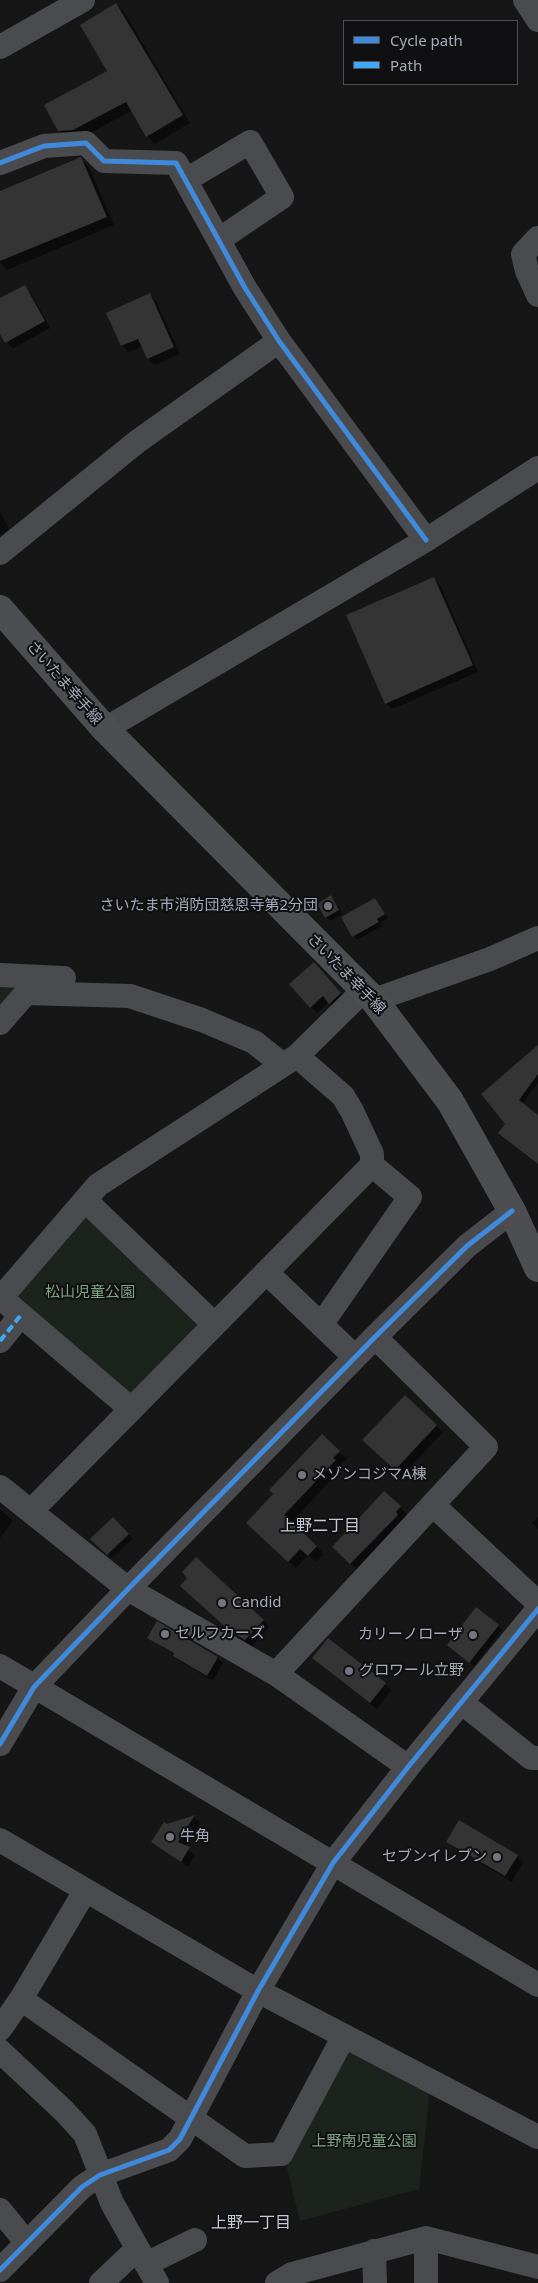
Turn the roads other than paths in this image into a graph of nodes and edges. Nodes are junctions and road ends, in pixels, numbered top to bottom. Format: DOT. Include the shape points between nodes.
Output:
graph roads {
  1 [pos="83,0"];
  2 [pos="525,0"];
  3 [pos="538,20"];
  4 [pos="0,47"];
  5 [pos="0,163"];
  6 [pos="186,180"];
  7 [pos="220,238"];
  8 [pos="538,238"];
  9 [pos="538,295"];
  10 [pos="279,341"];
  11 [pos="538,468"];
  12 [pos="426,540"];
  13 [pos="0,552"];
  14 [pos="0,609"];
  15 [pos="105,729"];
  16 [pos="538,938"];
  17 [pos="0,975"];
  18 [pos="369,995"];
  19 [pos="202,1020"];
  20 [pos="0,1024"];
  21 [pos="290,1060"];
  22 [pos="372,1165"];
  23 [pos="85,1200"];
  24 [pos="512,1211"];
  25 [pos="538,1268"];
  26 [pos="266,1272"];
  27 [pos="0,1298"];
  28 [pos="21,1315"];
  29 [pos="214,1324"];
  30 [pos="321,1325"];
  31 [pos="374,1336"];
  32 [pos="0,1341"];
  33 [pos="355,1357"];
  34 [pos="131,1409"];
  35 [pos="0,1487"];
  36 [pos="433,1505"];
  37 [pos="31,1511"];
  38 [pos="128,1589"];
  39 [pos="538,1603"];
  40 [pos="538,1609"];
  41 [pos="0,1666"];
  42 [pos="276,1674"];
  43 [pos="34,1687"];
  44 [pos="461,1702"];
  45 [pos="0,1744"];
  46 [pos="538,1758"];
  47 [pos="408,1767"];
  48 [pos="0,1840"];
  49 [pos="333,1863"];
  50 [pos="85,1891"];
  51 [pos="538,1985"];
  52 [pos="258,1991"];
  53 [pos="21,1999"];
  54 [pos="0,2028"];
  55 [pos="344,2036"];
  56 [pos="0,2051"];
  57 [pos="193,2118"];
  58 [pos="538,2137"];
  59 [pos="100,2175"];
  60 [pos="0,2210"];
  61 [pos="426,2238"];
  62 [pos="195,2240"];
  63 [pos="28,2243"];
  64 [pos="374,2251"];
  65 [pos="146,2265"];
  66 [pos="538,2267"];
  67 [pos="0,2270"];
  68 [pos="101,2283"];
  69 [pos="276,2283"];
  70 [pos="375,2283"];
  71 [pos="426,2283"];
  1 -- 4 [label="street"];
  2 -- 3 [label="street"];
  5 -- 6 [label="street" via="44,146 86,143 104,161 176,163"];
  6 -- 7 [label="street"];
  6 -- 7 [label="street" via="250,142 282,197"];
  7 -- 10 [label="street"];
  8 -- 9 [label="street" via="523,254"];
  10 -- 12 [label="street"];
  10 -- 13 [label="street" via="138,441"];
  11 -- 12 [label="street"];
  12 -- 15 [label="street"];
  14 -- 15 [label="main road, さいたま幸手線"];
  15 -- 18 [label="main road, さいたま幸手線"];
  16 -- 18 [label="street" via="490,958"];
  17 -- 19 [label="street" via="132,982 176,996"];
  18 -- 21 [label="street"];
  18 -- 24 [label="main road, さいたま幸手線" via="450,1102"];
  19 -- 20 [label="street" via="130,996 26,993"];
  19 -- 21 [label="street"];
  21 -- 22 [label="street" via="342,1096 372,1154"];
  21 -- 23 [label="street" via="98,1185"];
  22 -- 26 [label="street"];
  22 -- 30 [label="street" via="410,1198"];
  23 -- 27 [label="street"];
  23 -- 29 [label="street"];
  24 -- 25 [label="main road, さいたま幸手線"];
  24 -- 31 [label="street" via="467,1246"];
  26 -- 29 [label="street"];
  26 -- 30 [label="street"];
  27 -- 28 [label="street"];
  28 -- 32 [label="street"];
  28 -- 34 [label="street"];
  29 -- 34 [label="street"];
  30 -- 33 [label="street"];
  31 -- 33 [label="street"];
  31 -- 36 [label="street" via="486,1447"];
  33 -- 38 [label="street"];
  34 -- 37 [label="street"];
  35 -- 37 [label="street"];
  36 -- 39 [label="street"];
  36 -- 42 [label="street"];
  37 -- 38 [label="street"];
  38 -- 42 [label="street"];
  38 -- 43 [label="street"];
  40 -- 44 [label="street"];
  41 -- 43 [label="street"];
  42 -- 47 [label="street"];
  43 -- 45 [label="street"];
  43 -- 49 [label="street"];
  44 -- 46 [label="street" via="531,1758"];
  44 -- 47 [label="street"];
  47 -- 49 [label="street"];
  48 -- 50 [label="street"];
  49 -- 51 [label="street"];
  49 -- 52 [label="street"];
  50 -- 52 [label="street"];
  50 -- 53 [label="street"];
  52 -- 55 [label="street"];
  52 -- 57 [label="street"];
  53 -- 54 [label="street"];
  53 -- 57 [label="street"];
  55 -- 57 [label="street" via="280,2154 245,2156"];
  55 -- 58 [label="street"];
  56 -- 59 [label="street" via="85,2134"];
  57 -- 59 [label="street" via="169,2150"];
  59 -- 63 [label="street" via="82,2187"];
  59 -- 65 [label="street"];
  60 -- 63 [label="street"];
  61 -- 64 [label="street"];
  61 -- 66 [label="street"];
  61 -- 71 [label="street"];
  62 -- 65 [label="street"];
  63 -- 67 [label="street"];
  64 -- 69 [label="street" via="292,2274"];
  64 -- 70 [label="street"];
  65 -- 68 [label="street"];
}
